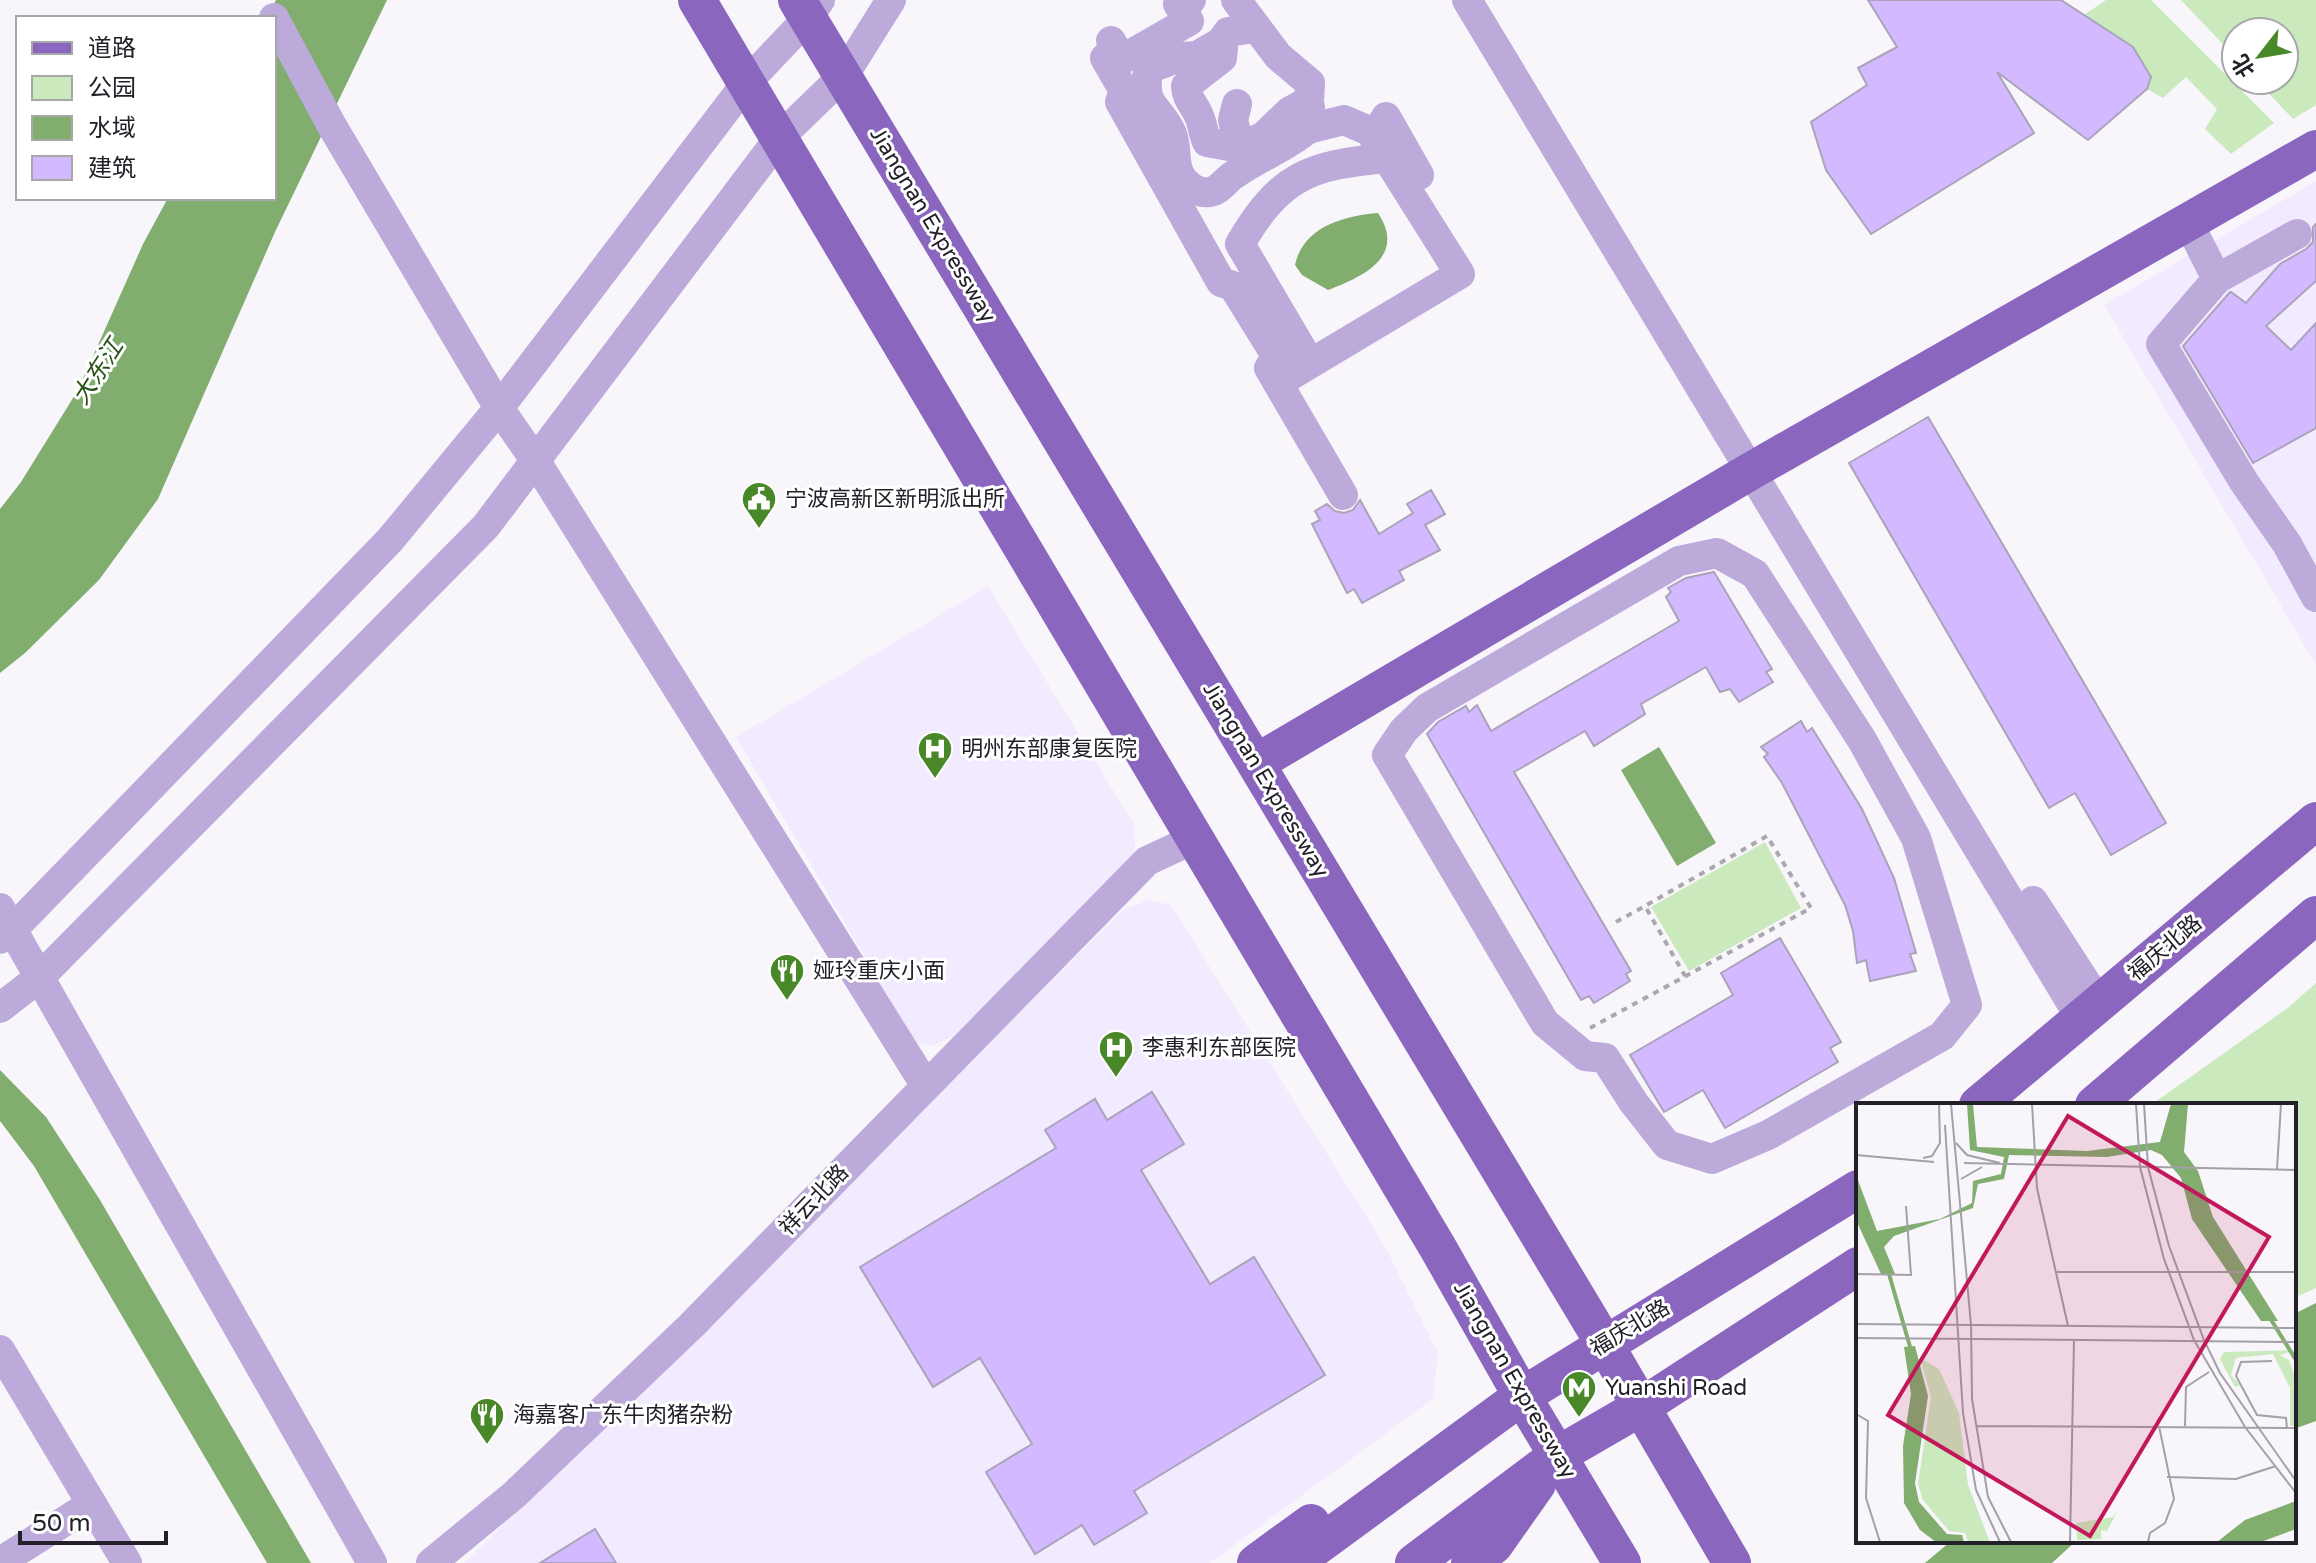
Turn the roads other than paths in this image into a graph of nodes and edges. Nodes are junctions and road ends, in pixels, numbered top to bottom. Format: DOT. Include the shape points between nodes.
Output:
graph roads {
  1 [pos="697,0"];
  2 [pos="891,0"];
  3 [pos="1191,0"];
  4 [pos="1236,0"];
  5 [pos="1467,0"];
  6 [pos="1486,0"];
  7 [pos="808,6"];
  8 [pos="276,22"];
  9 [pos="1255,28"];
  10 [pos="1221,42"];
  11 [pos="844,75"];
  12 [pos="747,82"];
  13 [pos="1237,104"];
  14 [pos="1307,116"];
  15 [pos="780,137"];
  16 [pos="1376,146"];
  17 [pos="1240,148"];
  18 [pos="2316,149"];
  19 [pos="2189,224"];
  20 [pos="2297,234"];
  21 [pos="1227,246"];
  22 [pos="1460,274"];
  23 [pos="2217,279"];
  24 [pos="1310,363"];
  25 [pos="1277,370"];
  26 [pos="499,408"];
  27 [pos="535,460"];
  28 [pos="1758,467"];
  29 [pos="1343,495"];
  30 [pos="2305,549"];
  31 [pos="2316,597"];
  32 [pos="1924,744"];
  33 [pos="1256,763"];
  34 [pos="1881,773"];
  35 [pos="2316,821"];
  36 [pos="1196,838"];
  37 [pos="2316,915"];
  38 [pos="4,925"];
  39 [pos="40,977"];
  40 [pos="0,1008"];
  41 [pos="2090,1011"];
  42 [pos="926,1086"];
  43 [pos="1980,1103"];
  44 [pos="2096,1103"];
  45 [pos="1856,1190"];
  46 [pos="1856,1267"];
  47 [pos="1604,1343"];
  48 [pos="0,1350"];
  49 [pos="1522,1396"];
  50 [pos="1641,1407"];
  51 [pos="1558,1455"];
  52 [pos="92,1504"];
  53 [pos="0,1562"];
  54 [pos="127,1563"];
  55 [pos="372,1563"];
  56 [pos="431,1563"];
  57 [pos="1256,1563"];
  58 [pos="1294,1563"];
  59 [pos="1414,1563"];
  60 [pos="1470,1563"];
  61 [pos="1622,1563"];
  62 [pos="1732,1563"];
  1 -- 12 [label="main road, Jiangnan Expressway"];
  2 -- 11 [label="street"];
  3 -- 25 [label="street" via="1178,4 1189,21 1121,60 1113,45 1105,58 1124,91 1120,102 1221,282 1233,286"];
  4 -- 9 [label="street"];
  5 -- 28 [label="street"];
  6 -- 28 [label="street" via="1673,302"];
  7 -- 11 [label="main road, Jiangnan Expressway"];
  7 -- 12 [label="street"];
  8 -- 26 [label="street"];
  9 -- 10 [label="street" via="1228,32"];
  9 -- 14 [label="street" via="1310,83"];
  10 -- 14 [label="street" via="1197,56 1148,69 1148,103 1173,136 1177,171 1196,191 1219,188 1233,174 1298,138"];
  10 -- 17 [label="street" via="1222,58 1186,86 1186,94 1207,142"];
  11 -- 15 [label="street"];
  11 -- 33 [label="main road, Jiangnan Expressway"];
  12 -- 15 [label="main road, Jiangnan Expressway"];
  12 -- 26 [label="street"];
  13 -- 17 [label="street" via="1233,120"];
  14 -- 16 [label="street" via="1344,120"];
  14 -- 17 [label="street" via="1289,112 1264,136"];
  15 -- 27 [label="street"];
  15 -- 36 [label="main road, Jiangnan Expressway"];
  16 -- 22 [label="street"];
  16 -- 22 [label="street" via="1386,117 1473,268"];
  16 -- 24 [label="street" via="1351,161 1289,182 1240,244"];
  18 -- 19 [label="main road"];
  19 -- 23 [label="street"];
  19 -- 28 [label="main road"];
  20 -- 23 [label="street"];
  21 -- 25 [label="street" via="1287,351"];
  22 -- 24 [label="street"];
  23 -- 30 [label="street" via="2161,344 2244,482"];
  24 -- 25 [label="street"];
  25 -- 29 [label="street"];
  26 -- 27 [label="street"];
  26 -- 38 [label="street" via="390,540"];
  27 -- 39 [label="street" via="486,526"];
  27 -- 42 [label="street"];
  28 -- 32 [label="street"];
  28 -- 33 [label="main road"];
  30 -- 31 [label="street"];
  32 -- 34 [label="street"];
  32 -- 41 [label="street"];
  33 -- 47 [label="main road, Jiangnan Expressway"];
  34 -- 34 [label="street" via="1916,838 1967,1005 1942,1036 1768,1135 1712,1159 1667,1145 1605,1058 1585,1056 1545,1023 1387,755 1427,708 1679,561 1717,553 1755,574"];
  35 -- 41 [label="main road, 福庆北路"];
  36 -- 42 [label="street, 祥云北路" via="1147,861"];
  36 -- 49 [label="main road, Jiangnan Expressway"];
  37 -- 44 [label="main road"];
  38 -- 39 [label="street"];
  39 -- 40 [label="street"];
  39 -- 55 [label="street"];
  41 -- 43 [label="main road, 福庆北路"];
  42 -- 56 [label="street, 祥云北路" via="691,1326 514,1495"];
  45 -- 47 [label="main road, 福庆北路"];
  46 -- 50 [label="main road"];
  47 -- 49 [label="main road, 福庆北路"];
  47 -- 50 [label="main road, Jiangnan Expressway"];
  48 -- 52 [label="street"];
  49 -- 51 [label="main road, Jiangnan Expressway"];
  49 -- 57 [label="main road" via="1436,1438"];
  49 -- 58 [label="main road, 福庆北路"];
  50 -- 51 [label="main road"];
  50 -- 62 [label="main road, Jiangnan Expressway"];
  51 -- 59 [label="main road"];
  51 -- 60 [label="main road" via="1494,1545"];
  51 -- 61 [label="main road, Jiangnan Expressway"];
  52 -- 53 [label="street"];
  52 -- 54 [label="street"];
}
